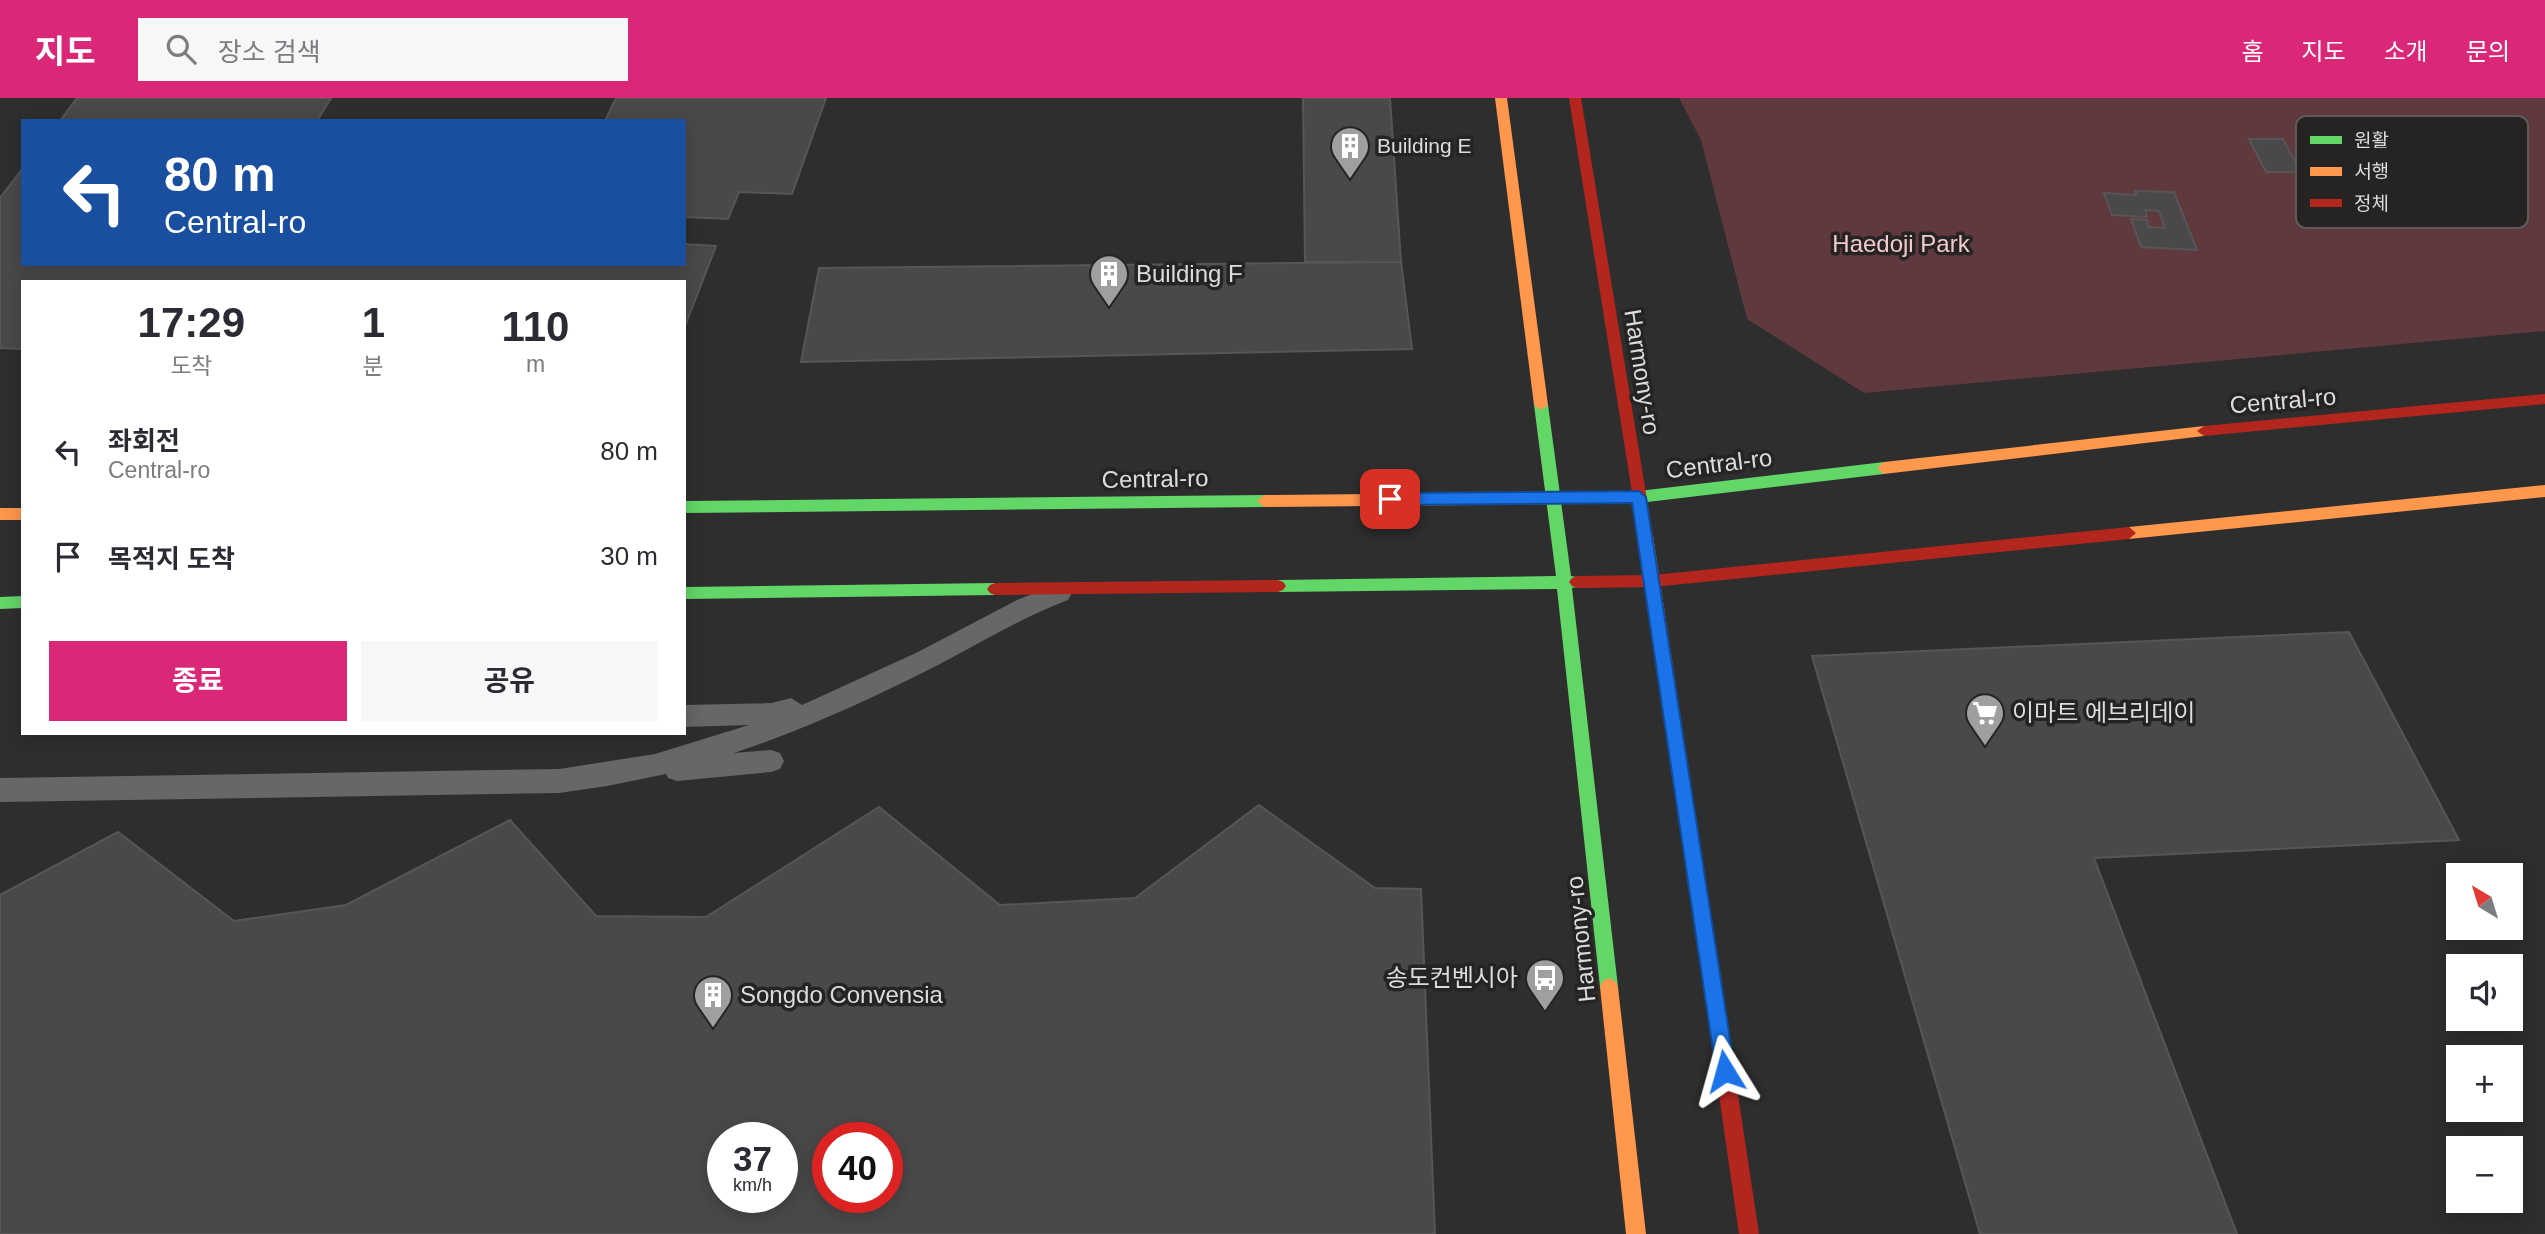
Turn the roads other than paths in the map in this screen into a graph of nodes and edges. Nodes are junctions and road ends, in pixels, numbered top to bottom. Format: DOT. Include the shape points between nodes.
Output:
graph roads {
  1 [pos="1501,98"];
  2 [pos="1574,98"];
  3 [pos="2545,399"];
  4 [pos="2545,491"];
  5 [pos="1639,497"];
  6 [pos="1553,498"];
  7 [pos="686,507"];
  8 [pos="0,514"];
  9 [pos="21,514"];
  10 [pos="1653,581"];
  11 [pos="1564,582"];
  12 [pos="1073,589"];
  13 [pos="686,593"];
  14 [pos="21,602"];
  15 [pos="0,603"];
  16 [pos="843,697"];
  17 [pos="686,716"];
  18 [pos="771,761"];
  19 [pos="600,778"];
  20 [pos="0,790"];
  21 [pos="1636,1234"];
  22 [pos="1749,1234"];
  1 -- 6 [label="main road, Harmony-ro"];
  2 -- 5 [label="main road, Harmony-ro"];
  3 -- 5 [label="main road, Central-ro" via="2163,435"];
  4 -- 10 [label="main road"];
  5 -- 6 [label="main road, Central-ro"];
  5 -- 10 [label="main road, Harmony-ro"];
  6 -- 7 [label="main road, Central-ro"];
  6 -- 11 [label="main road, Harmony-ro"];
  8 -- 9 [label="main road"];
  10 -- 11 [label="main road"];
  10 -- 22 [label="main road, Harmony-ro"];
  11 -- 12 [label="main road"];
  11 -- 21 [label="main road, Harmony-ro"];
  12 -- 13 [label="main road"];
  12 -- 16 [label="lane" via="1016,610 929,658"];
  14 -- 15 [label="main road"];
  16 -- 17 [label="lane" via="772,714"];
  16 -- 19 [label="lane" via="779,726 652,767"];
  18 -- 19 [label="lane"];
  19 -- 20 [label="lane"];
}
